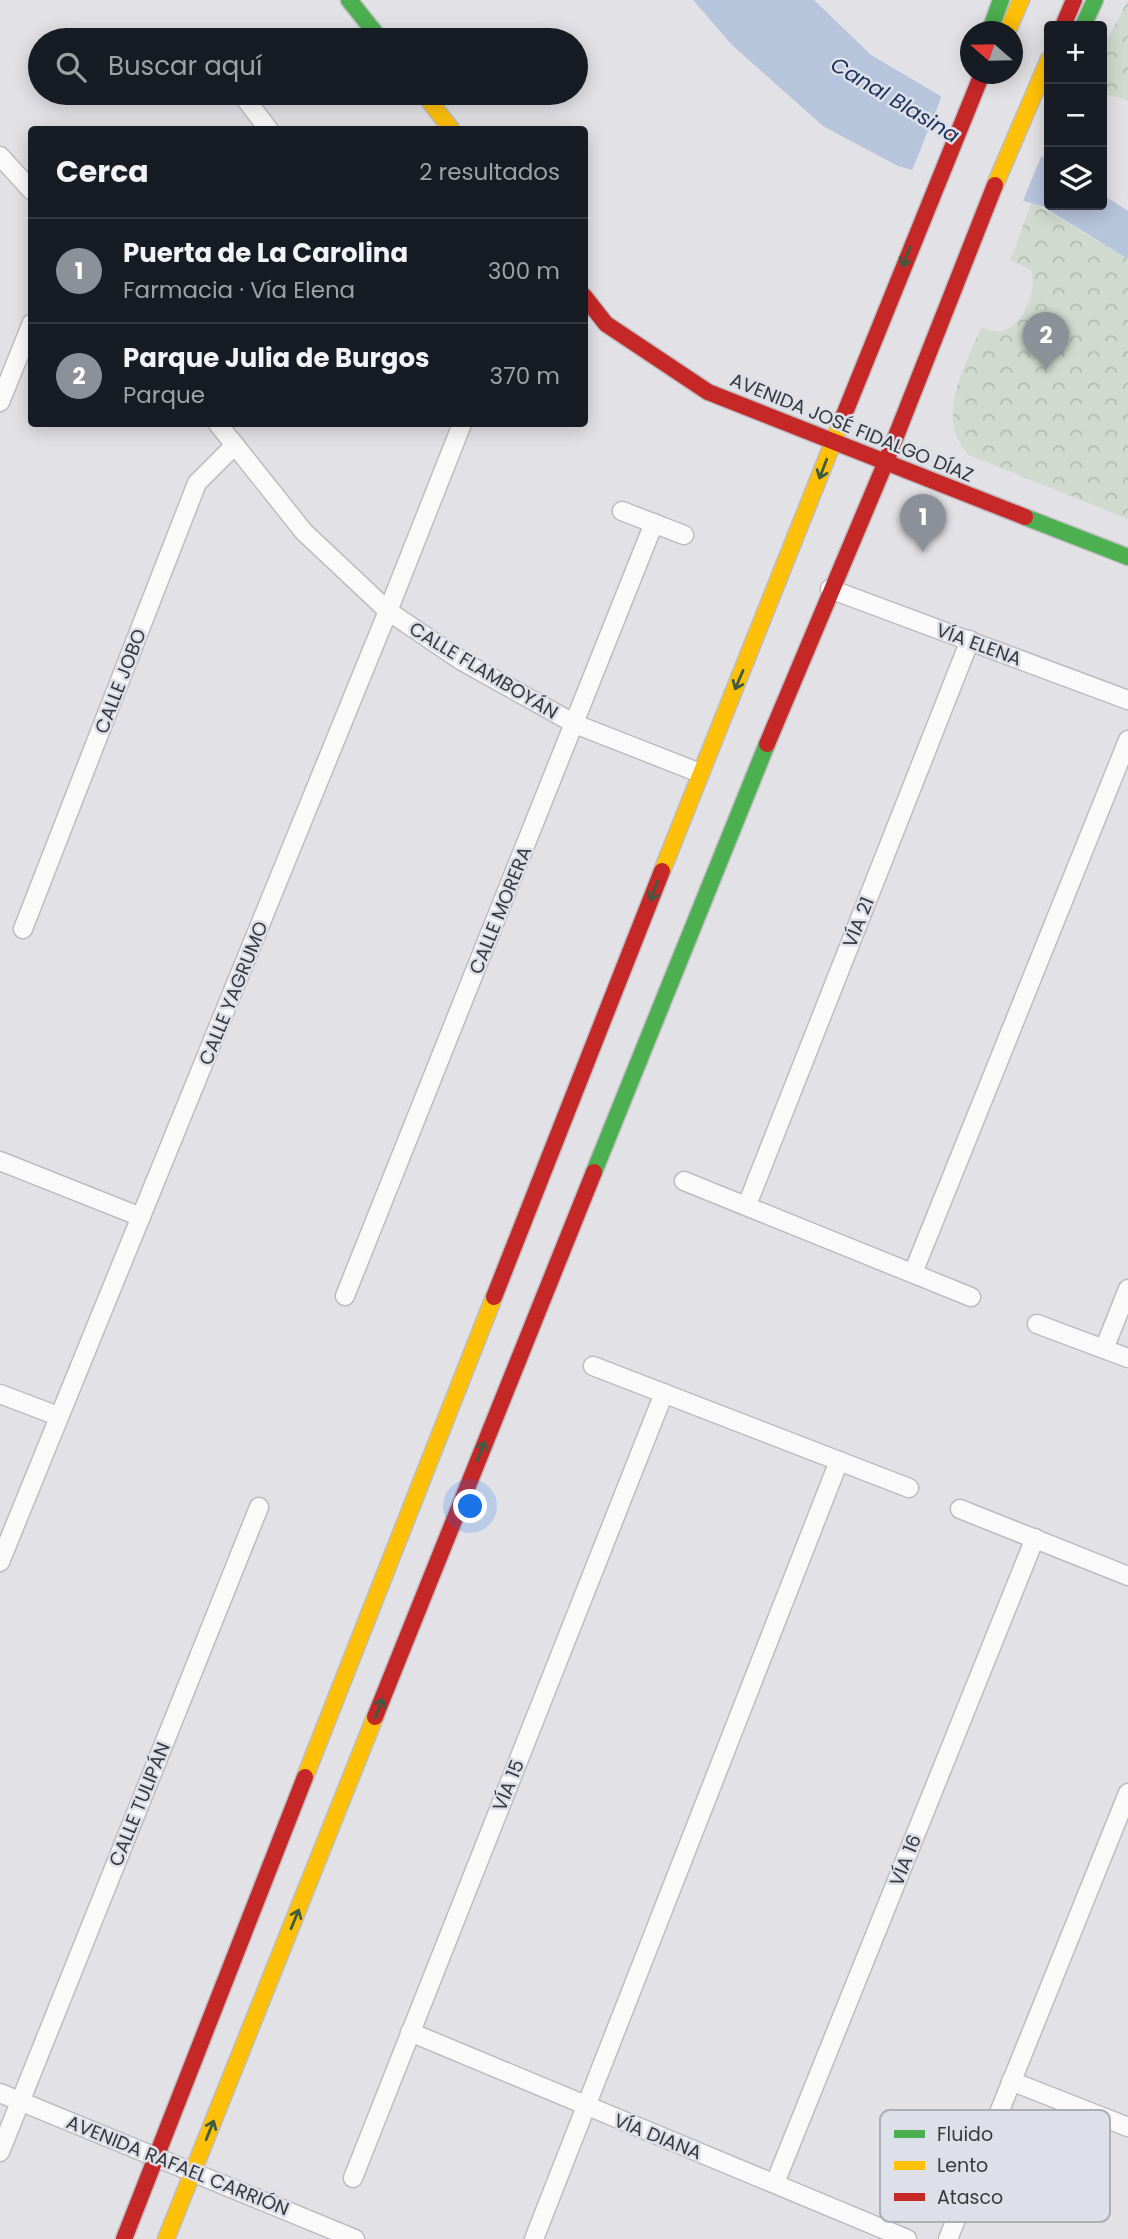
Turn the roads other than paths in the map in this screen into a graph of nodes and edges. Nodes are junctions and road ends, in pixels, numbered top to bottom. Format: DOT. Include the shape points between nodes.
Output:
graph roads {
  1 [pos="349,0"];
  2 [pos="1000,0"];
  3 [pos="1021,0"];
  4 [pos="1074,0"];
  5 [pos="1095,0"];
  6 [pos="993,21"];
  7 [pos="1012,21"];
  8 [pos="1065,21"];
  9 [pos="1085,21"];
  10 [pos="371,28"];
  11 [pos="978,84"];
  12 [pos="1043,93"];
  13 [pos="249,105"];
  14 [pos="432,105"];
  15 [pos="266,126"];
  16 [pos="449,126"];
  17 [pos="0,156"];
  18 [pos="28,187"];
  19 [pos="588,301"];
  20 [pos="28,333"];
  21 [pos="0,402"];
  22 [pos="220,427"];
  23 [pos="461,427"];
  24 [pos="833,443"];
  25 [pos="235,445"];
  26 [pos="886,464"];
  27 [pos="622,511"];
  28 [pos="654,523"];
  29 [pos="684,535"];
  30 [pos="1128,557"];
  31 [pos="830,589"];
  32 [pos="388,611"];
  33 [pos="970,640"];
  34 [pos="1128,700"];
  35 [pos="575,724"];
  36 [pos="1128,740"];
  37 [pos="700,773"];
  38 [pos="23,929"];
  39 [pos="0,1161"];
  40 [pos="684,1181"];
  41 [pos="747,1205"];
  42 [pos="141,1217"];
  43 [pos="914,1273"];
  44 [pos="1128,1289"];
  45 [pos="345,1296"];
  46 [pos="971,1297"];
  47 [pos="1037,1324"];
  48 [pos="1104,1349"];
  49 [pos="1128,1358"];
  50 [pos="593,1366"];
  51 [pos="664,1393"];
  52 [pos="0,1394"];
  53 [pos="58,1416"];
  54 [pos="839,1461"];
  55 [pos="909,1488"];
  56 [pos="259,1507"];
  57 [pos="960,1509"];
  58 [pos="1035,1538"];
  59 [pos="0,1562"];
  60 [pos="1128,1576"];
  61 [pos="1128,1793"];
  62 [pos="410,2032"];
  63 [pos="1011,2081"];
  64 [pos="0,2093"];
  65 [pos="19,2101"];
  66 [pos="585,2107"];
  67 [pos="999,2110"];
  68 [pos="1085,2110"];
  69 [pos="1110,2120"];
  70 [pos="1128,2127"];
  71 [pos="0,2152"];
  72 [pos="158,2155"];
  73 [pos="194,2171"];
  74 [pos="353,2178"];
  75 [pos="775,2183"];
  76 [pos="955,2222"];
  77 [pos="124,2239"];
  78 [pos="166,2239"];
  79 [pos="355,2239"];
  80 [pos="534,2239"];
  81 [pos="907,2239"];
  82 [pos="948,2239"];
  1 -- 10 [label="main road"];
  2 -- 6 [label="main road"];
  3 -- 7 [label="main road"];
  4 -- 8 [label="main road"];
  5 -- 9 [label="main road"];
  11 -- 24 [label="main road, one-way"];
  12 -- 26 [label="main road" via="1012,146 983,214"];
  13 -- 15 [label="street"];
  14 -- 16 [label="main road"];
  17 -- 18 [label="street"];
  19 -- 24 [label="main road, AVENIDA JOSÉ FIDALGO DÍAZ" via="606,324 708,392"];
  20 -- 21 [label="street"];
  22 -- 25 [label="street, CALLE FLAMBOYÁN"];
  23 -- 32 [label="street, CALLE YAGRUMO"];
  24 -- 26 [label="main road, AVENIDA JOSÉ FIDALGO DÍAZ"];
  24 -- 37 [label="main road, one-way"];
  25 -- 32 [label="street, CALLE FLAMBOYÁN" via="304,532"];
  25 -- 38 [label="street, CALLE JOBO" via="197,483"];
  26 -- 30 [label="main road, AVENIDA JOSÉ FIDALGO DÍAZ"];
  26 -- 31 [label="main road"];
  27 -- 28 [label="street"];
  28 -- 29 [label="street"];
  28 -- 35 [label="street, CALLE MORERA"];
  31 -- 33 [label="street, VÍA ELENA"];
  73 -- 31 [label="main road, one-way"];
  32 -- 35 [label="street, CALLE FLAMBOYÁN" via="462,661"];
  32 -- 42 [label="street, CALLE YAGRUMO"];
  33 -- 34 [label="street, VÍA ELENA"];
  33 -- 41 [label="street, VÍA 21"];
  35 -- 37 [label="street, CALLE FLAMBOYÁN"];
  35 -- 45 [label="street, CALLE MORERA"];
  36 -- 43 [label="street"];
  37 -- 72 [label="main road, one-way"];
  39 -- 42 [label="street"];
  40 -- 41 [label="street"];
  41 -- 43 [label="street"];
  42 -- 53 [label="street, CALLE YAGRUMO"];
  43 -- 46 [label="street"];
  44 -- 48 [label="street"];
  47 -- 48 [label="street"];
  48 -- 49 [label="street"];
  50 -- 51 [label="street"];
  51 -- 54 [label="street"];
  51 -- 62 [label="street, VÍA 15"];
  52 -- 53 [label="street"];
  53 -- 59 [label="street, CALLE YAGRUMO"];
  54 -- 55 [label="street"];
  54 -- 66 [label="street"];
  56 -- 65 [label="street, CALLE TULIPÁN"];
  57 -- 58 [label="street"];
  58 -- 60 [label="street"];
  58 -- 75 [label="street, VÍA 16"];
  61 -- 63 [label="street"];
  62 -- 66 [label="street, VÍA DIANA"];
  62 -- 74 [label="street, VÍA 15"];
  63 -- 67 [label="street"];
  63 -- 68 [label="street"];
  64 -- 65 [label="street, AVENIDA RAFAEL CARRIÓN"];
  65 -- 71 [label="street, CALLE TULIPÁN"];
  65 -- 72 [label="street, AVENIDA RAFAEL CARRIÓN"];
  66 -- 75 [label="street, VÍA DIANA"];
  66 -- 80 [label="street"];
  69 -- 70 [label="street"];
  72 -- 73 [label="street, AVENIDA RAFAEL CARRIÓN"];
  72 -- 77 [label="main road"];
  73 -- 78 [label="main road"];
  73 -- 79 [label="street, AVENIDA RAFAEL CARRIÓN"];
  75 -- 81 [label="street, VÍA DIANA"];
  76 -- 82 [label="street"];
}
